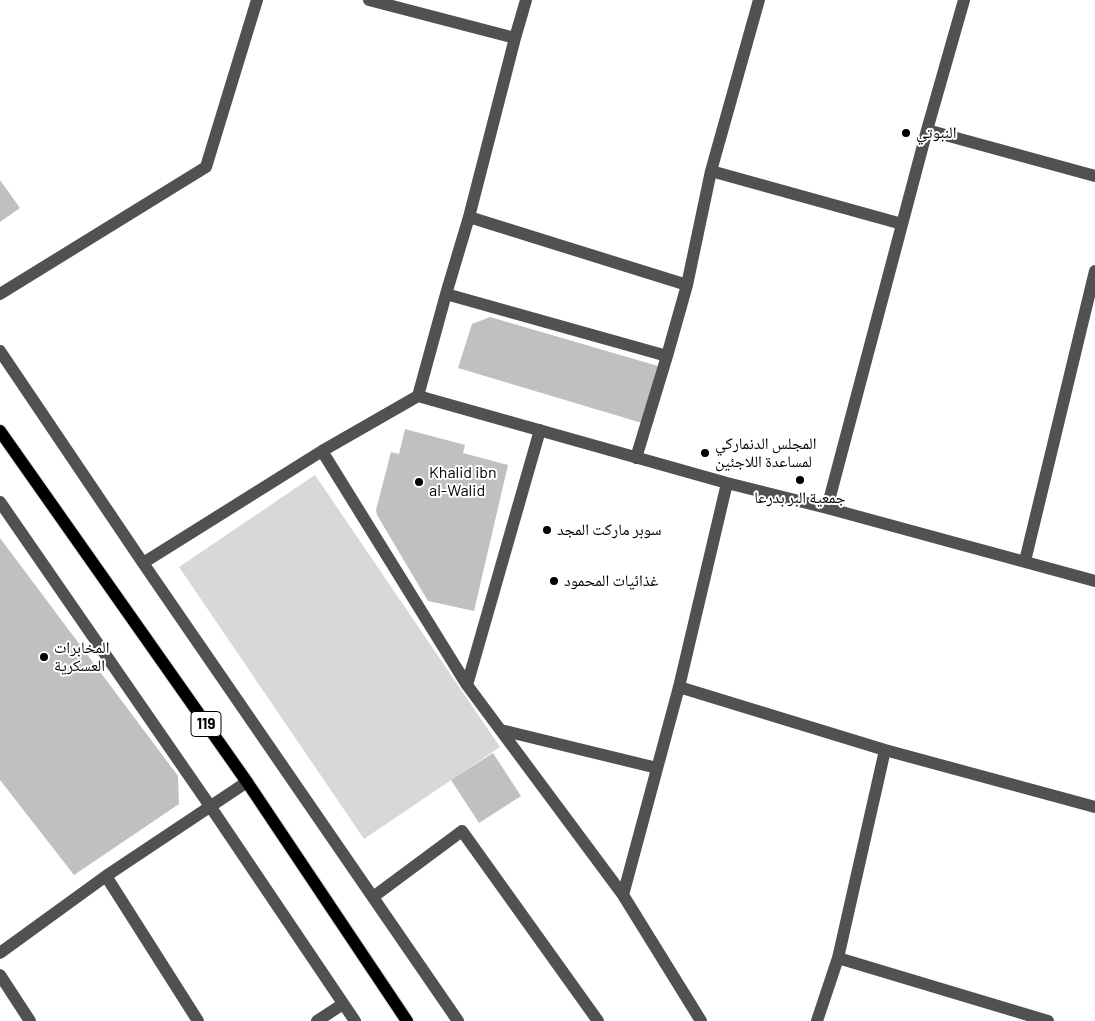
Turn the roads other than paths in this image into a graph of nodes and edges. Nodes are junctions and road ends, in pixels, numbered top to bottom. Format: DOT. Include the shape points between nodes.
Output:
graph roads {
  1 [pos="257,0"];
  2 [pos="369,0"];
  3 [pos="526,0"];
  4 [pos="759,0"];
  5 [pos="964,0"];
  6 [pos="515,38"];
  7 [pos="927,130"];
  8 [pos="711,171"];
  9 [pos="1095,176"];
  10 [pos="469,217"];
  11 [pos="902,224"];
  12 [pos="1095,271"];
  13 [pos="687,285"];
  14 [pos="0,294"];
  15 [pos="446,294"];
  16 [pos="0,351"];
  17 [pos="666,356"];
  18 [pos="418,396"];
  19 [pos="540,430"];
  20 [pos="0,431"];
  21 [pos="322,451"];
  22 [pos="636,458"];
  23 [pos="727,483"];
  24 [pos="0,502"];
  25 [pos="827,508"];
  26 [pos="1025,561"];
  27 [pos="143,564"];
  28 [pos="1095,581"];
  29 [pos="467,685"];
  30 [pos="679,687"];
  31 [pos="501,730"];
  32 [pos="885,750"];
  33 [pos="657,768"];
  34 [pos="248,782"];
  35 [pos="210,806"];
  36 [pos="1095,807"];
  37 [pos="106,876"];
  38 [pos="623,895"];
  39 [pos="373,897"];
  40 [pos="0,953"];
  41 [pos="838,958"];
  42 [pos="0,975"];
  43 [pos="343,1004"];
  44 [pos="30,1021"];
  45 [pos="198,1021"];
  46 [pos="317,1021"];
  47 [pos="355,1021"];
  48 [pos="407,1021"];
  49 [pos="458,1021"];
  50 [pos="598,1021"];
  51 [pos="701,1021"];
  52 [pos="817,1021"];
  53 [pos="1048,1021"];
  1 -- 14 [label="street" via="206,167"];
  2 -- 6 [label="street"];
  3 -- 6 [label="street"];
  4 -- 8 [label="street"];
  5 -- 7 [label="street"];
  6 -- 10 [label="street"];
  7 -- 9 [label="street"];
  7 -- 11 [label="street"];
  8 -- 11 [label="street"];
  8 -- 13 [label="street"];
  10 -- 13 [label="street"];
  10 -- 15 [label="street"];
  11 -- 25 [label="street"];
  12 -- 26 [label="street"];
  13 -- 17 [label="street"];
  15 -- 17 [label="street"];
  15 -- 18 [label="street"];
  16 -- 27 [label="street"];
  17 -- 22 [label="street"];
  18 -- 19 [label="street"];
  18 -- 21 [label="street"];
  19 -- 22 [label="street"];
  19 -- 29 [label="street"];
  20 -- 34 [label="main road, 119"];
  21 -- 27 [label="street"];
  21 -- 29 [label="street"];
  22 -- 23 [label="street"];
  23 -- 25 [label="street"];
  23 -- 30 [label="street"];
  24 -- 35 [label="street"];
  25 -- 26 [label="street"];
  26 -- 28 [label="street"];
  27 -- 39 [label="street"];
  29 -- 31 [label="street"];
  30 -- 32 [label="street"];
  30 -- 33 [label="street"];
  31 -- 33 [label="street"];
  31 -- 38 [label="street"];
  32 -- 36 [label="street"];
  32 -- 41 [label="street"];
  33 -- 38 [label="street"];
  34 -- 35 [label="street"];
  34 -- 48 [label="main road, 119"];
  35 -- 37 [label="street"];
  35 -- 43 [label="street"];
  37 -- 40 [label="street"];
  37 -- 45 [label="street"];
  38 -- 51 [label="street"];
  39 -- 49 [label="street"];
  39 -- 50 [label="street" via="462,831"];
  41 -- 52 [label="street"];
  41 -- 53 [label="street"];
  42 -- 44 [label="street"];
  43 -- 46 [label="street"];
  43 -- 47 [label="street"];
}
